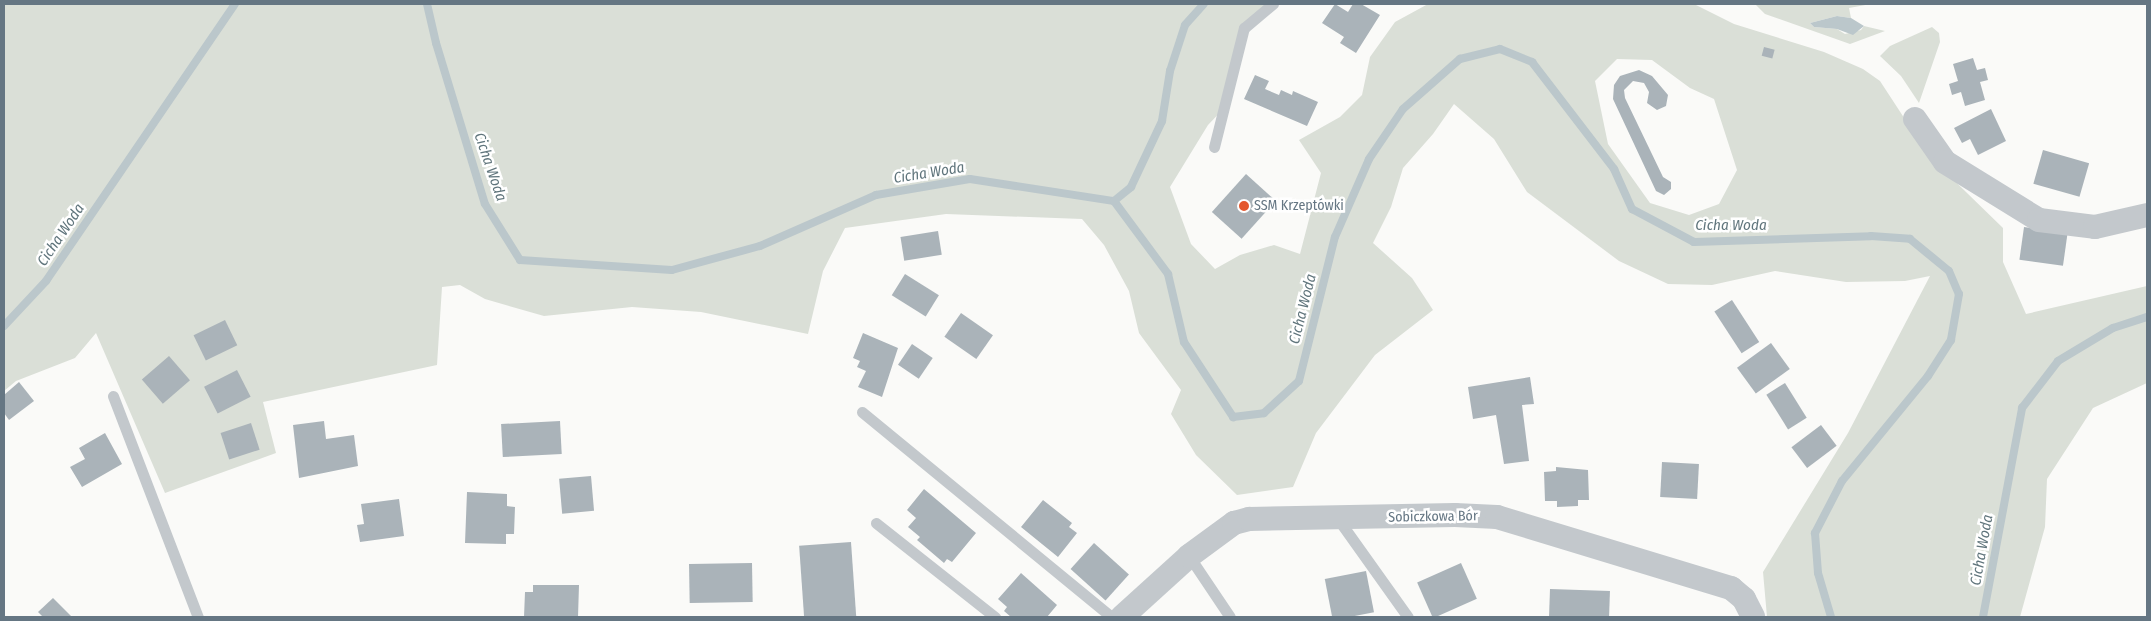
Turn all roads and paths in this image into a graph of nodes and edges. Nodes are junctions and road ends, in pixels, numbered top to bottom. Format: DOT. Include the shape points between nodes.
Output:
graph roads {
  1 [pos="1273,4"];
  2 [pos="1915,119"];
  3 [pos="1214,147"];
  4 [pos="2147,216"];
  5 [pos="113,396"];
  6 [pos="862,412"];
  7 [pos="1338,518"];
  8 [pos="876,523"];
  9 [pos="1189,556"];
  10 [pos="198,617"];
  11 [pos="995,617"];
  12 [pos="1112,617"];
  13 [pos="1122,617"];
  14 [pos="1230,617"];
  15 [pos="1408,617"];
  16 [pos="1753,617"];
  1 -- 3 [label="lane" via="1244,28"];
  2 -- 4 [label="street" via="1945,162 2038,220 2095,227"];
  5 -- 10 [label="lane"];
  6 -- 12 [label="lane"];
  7 -- 9 [label="street, Sobiczkowa Bór" via="1249,519 1234,523"];
  7 -- 15 [label="lane"];
  7 -- 16 [label="street, Sobiczkowa Bór" via="1497,517 1731,588 1744,599"];
  8 -- 11 [label="lane"];
  9 -- 13 [label="street, Sobiczkowa Bór"];
  9 -- 14 [label="lane"];
}
